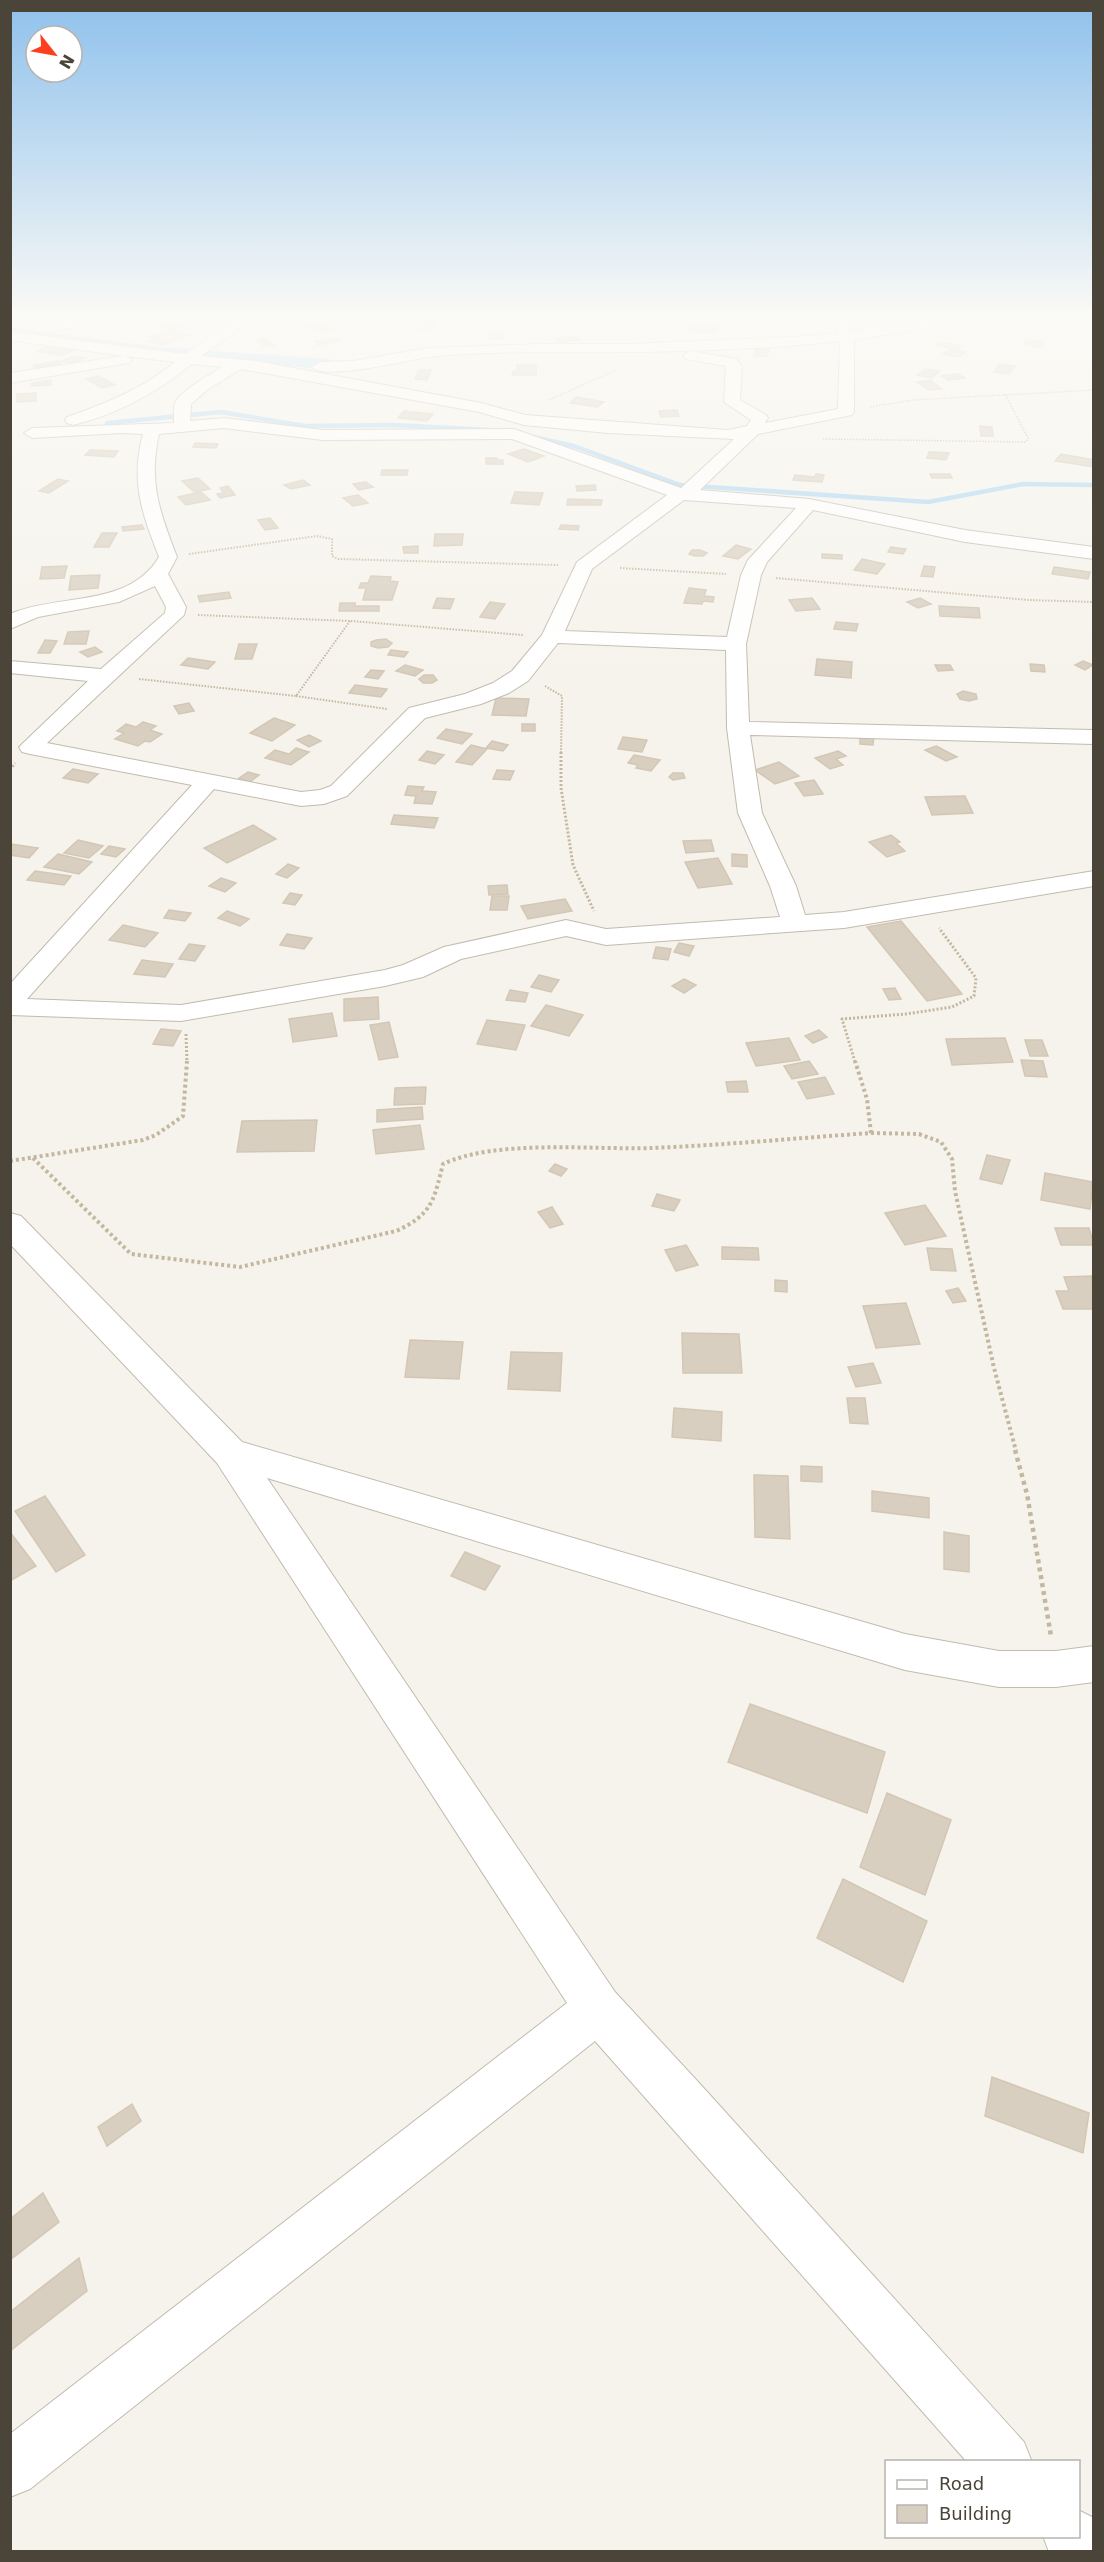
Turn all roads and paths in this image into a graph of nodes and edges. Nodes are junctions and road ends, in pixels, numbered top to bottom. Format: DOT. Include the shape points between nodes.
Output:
graph roads {
  1 [pos="25,435"];
  2 [pos="151,435"];
  3 [pos="543,435"];
  4 [pos="701,435"];
  5 [pos="731,435"];
  6 [pos="752,435"];
  7 [pos="764,435"];
  8 [pos="1026,435"];
  9 [pos="10,438"];
  10 [pos="683,494"];
  11 [pos="809,504"];
  12 [pos="1094,553"];
  13 [pos="163,565"];
  14 [pos="584,566"];
  15 [pos="750,575"];
  16 [pos="1094,602"];
  17 [pos="16,613"];
  18 [pos="174,615"];
  19 [pos="351,621"];
  20 [pos="552,637"];
  21 [pos="736,644"];
  22 [pos="10,667"];
  23 [pos="106,676"];
  24 [pos="520,676"];
  25 [pos="296,696"];
  26 [pos="417,713"];
  27 [pos="738,728"];
  28 [pos="1094,737"];
  29 [pos="20,753"];
  30 [pos="209,781"];
  31 [pos="1094,878"];
  32 [pos="922,906"];
  33 [pos="795,922"];
  34 [pos="606,937"];
  35 [pos="10,1000"];
  36 [pos="10,1007"];
  37 [pos="181,1013"];
  38 [pos="872,1133"];
  39 [pos="33,1158"];
  40 [pos="10,1161"];
  41 [pos="10,1224"];
  42 [pos="230,1453"];
  43 [pos="1094,1664"];
  44 [pos="1056,1669"];
  45 [pos="598,2009"];
  46 [pos="1002,2460"];
  47 [pos="10,2469"];
  48 [pos="1073,2538"];
  49 [pos="1084,2552"];
  1 -- 9 [label="street"];
  2 -- 13 [label="street" via="144,482"];
  3 -- 10 [label="street"];
  4 -- 5 [label="street"];
  6 -- 10 [label="street"];
  7 -- 8 [label="path" via="795,439 1026,442"];
  10 -- 11 [label="street"];
  10 -- 14 [label="street"];
  11 -- 12 [label="street" via="965,536"];
  11 -- 15 [label="street" via="758,560"];
  13 -- 14 [label="path" via="317,536 332,539 332,556 338,559"];
  13 -- 17 [label="street" via="146,584 129,592 84,604"];
  13 -- 18 [label="street" via="176,607"];
  14 -- 15 [label="path"];
  14 -- 20 [label="street"];
  15 -- 16 [label="path" via="1029,600"];
  15 -- 21 [label="street"];
  18 -- 19 [label="path"];
  18 -- 23 [label="street"];
  19 -- 20 [label="path"];
  19 -- 25 [label="path"];
  20 -- 21 [label="street"];
  20 -- 24 [label="street"];
  21 -- 27 [label="street"];
  22 -- 23 [label="street"];
  23 -- 25 [label="path"];
  23 -- 29 [label="street"];
  24 -- 26 [label="street" via="473,699"];
  24 -- 34 [label="path" via="562,696 561,788 573,866"];
  25 -- 26 [label="path"];
  26 -- 30 [label="street" via="349,782 324,797 301,799"];
  27 -- 28 [label="street"];
  27 -- 33 [label="street" via="750,813"];
  29 -- 30 [label="street"];
  30 -- 35 [label="street"];
  31 -- 32 [label="street"];
  32 -- 33 [label="street" via="844,920"];
  32 -- 38 [label="path" via="976,978 974,996 952,1008 842,1018 867,1099"];
  33 -- 34 [label="street"];
  34 -- 37 [label="street" via="566,928 453,953 413,972"];
  36 -- 37 [label="street"];
  37 -- 39 [label="path" via="188,1052 183,1116 177,1122 143,1140"];
  38 -- 39 [label="path" via="652,1148 498,1150 456,1158 443,1164 431,1210 416,1224 396,1232 240,1267 131,1254"];
  38 -- 44 [label="path" via="919,1134 941,1142 952,1158 994,1368 1028,1494"];
  39 -- 40 [label="path"];
  41 -- 42 [label="street"];
  42 -- 44 [label="street" via="905,1652 999,1669"];
  42 -- 45 [label="street"];
  43 -- 44 [label="street"];
  45 -- 46 [label="street"];
  45 -- 47 [label="street"];
  48 -- 49 [label="street"];
}
